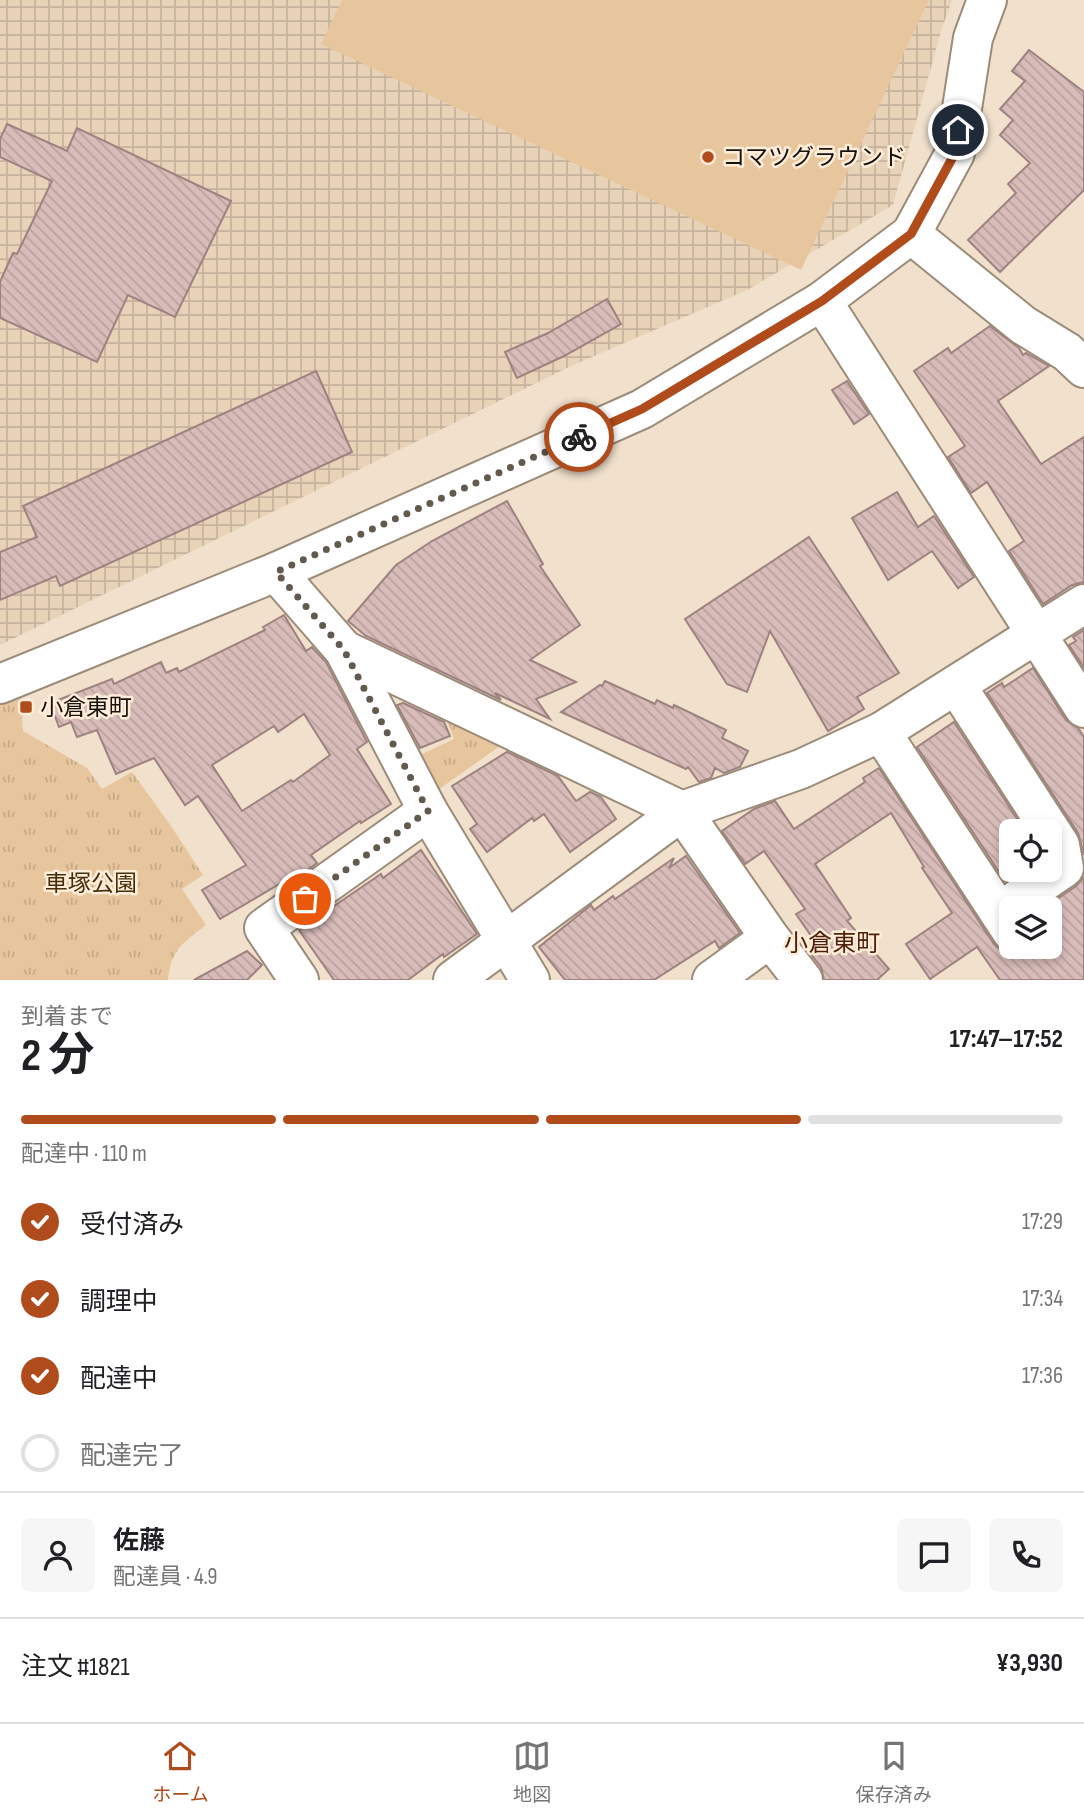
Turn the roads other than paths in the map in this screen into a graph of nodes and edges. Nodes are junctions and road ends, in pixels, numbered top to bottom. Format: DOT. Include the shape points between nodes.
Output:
graph roads {
  1 [pos="987,0"];
  2 [pos="911,234"];
  3 [pos="822,301"];
  4 [pos="1084,368"];
  5 [pos="276,572"];
  6 [pos="1084,604"];
  7 [pos="1035,634"];
  8 [pos="344,650"];
  9 [pos="0,684"];
  10 [pos="956,685"];
  11 [pos="1084,708"];
  12 [pos="881,732"];
  13 [pos="428,811"];
  14 [pos="682,811"];
  15 [pos="1033,896"];
  16 [pos="999,913"];
  17 [pos="771,938"];
  18 [pos="505,942"];
  19 [pos="299,980"];
  20 [pos="453,980"];
  21 [pos="530,980"];
  22 [pos="712,980"];
  23 [pos="803,980"];
  1 -- 2 [label="street" via="973,38 955,153"];
  2 -- 3 [label="street"];
  2 -- 4 [label="street"];
  3 -- 5 [label="street" via="642,409"];
  3 -- 7 [label="street"];
  5 -- 8 [label="street"];
  5 -- 9 [label="street"];
  6 -- 7 [label="street"];
  7 -- 10 [label="street"];
  7 -- 11 [label="street"];
  8 -- 13 [label="street"];
  8 -- 14 [label="street"];
  10 -- 12 [label="street"];
  10 -- 15 [label="street" via="1060,845 1064,868"];
  12 -- 14 [label="street" via="801,769"];
  12 -- 16 [label="street"];
  13 -- 18 [label="street"];
  13 -- 19 [label="street" via="264,928"];
  14 -- 17 [label="street"];
  14 -- 18 [label="street"];
  17 -- 22 [label="street"];
  17 -- 23 [label="street"];
  18 -- 20 [label="street"];
  18 -- 21 [label="street"];
}
